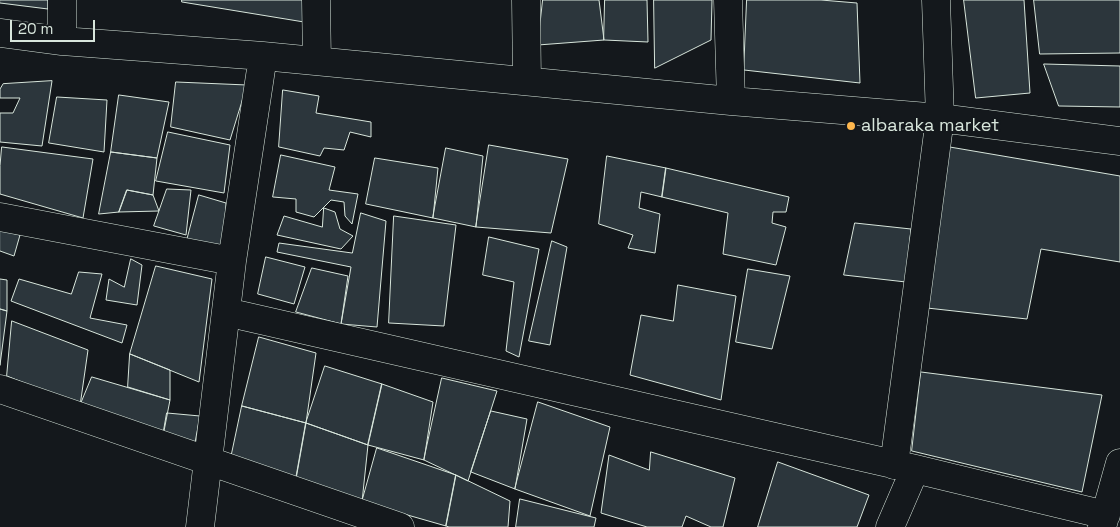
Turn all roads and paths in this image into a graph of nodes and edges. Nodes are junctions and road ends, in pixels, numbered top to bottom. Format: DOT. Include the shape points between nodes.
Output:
graph roads {
  1 [pos="62,0"];
  2 [pos="316,0"];
  3 [pos="526,0"];
  4 [pos="728,0"];
  5 [pos="936,0"];
  6 [pos="0,33"];
  7 [pos="62,41"];
  8 [pos="263,56"];
  9 [pos="317,61"];
  10 [pos="527,81"];
  11 [pos="730,101"];
  12 [pos="940,118"];
  13 [pos="1120,141"];
  14 [pos="0,217"];
  15 [pos="232,261"];
  16 [pos="226,312"];
  17 [pos="0,389"];
  18 [pos="208,461"];
  19 [pos="1120,463"];
  20 [pos="905,467"];
  21 [pos="1104,521"];
  22 [pos="200,527"];
  23 [pos="400,527"];
  24 [pos="890,527"];
  1 -- 7 [label="street"];
  2 -- 9 [label="street"];
  3 -- 10 [label="street"];
  4 -- 11 [label="street"];
  5 -- 12 [label="street"];
  6 -- 7 [label="street"];
  7 -- 8 [label="street"];
  8 -- 9 [label="street"];
  8 -- 15 [label="street"];
  9 -- 10 [label="street"];
  10 -- 11 [label="street"];
  11 -- 12 [label="street"];
  12 -- 13 [label="street"];
  12 -- 20 [label="street"];
  14 -- 15 [label="street"];
  15 -- 16 [label="street"];
  16 -- 18 [label="street"];
  16 -- 20 [label="street"];
  17 -- 18 [label="street"];
  18 -- 22 [label="street"];
  18 -- 23 [label="street"];
  19 -- 21 [label="street"];
  20 -- 21 [label="street"];
  20 -- 24 [label="street"];
}
